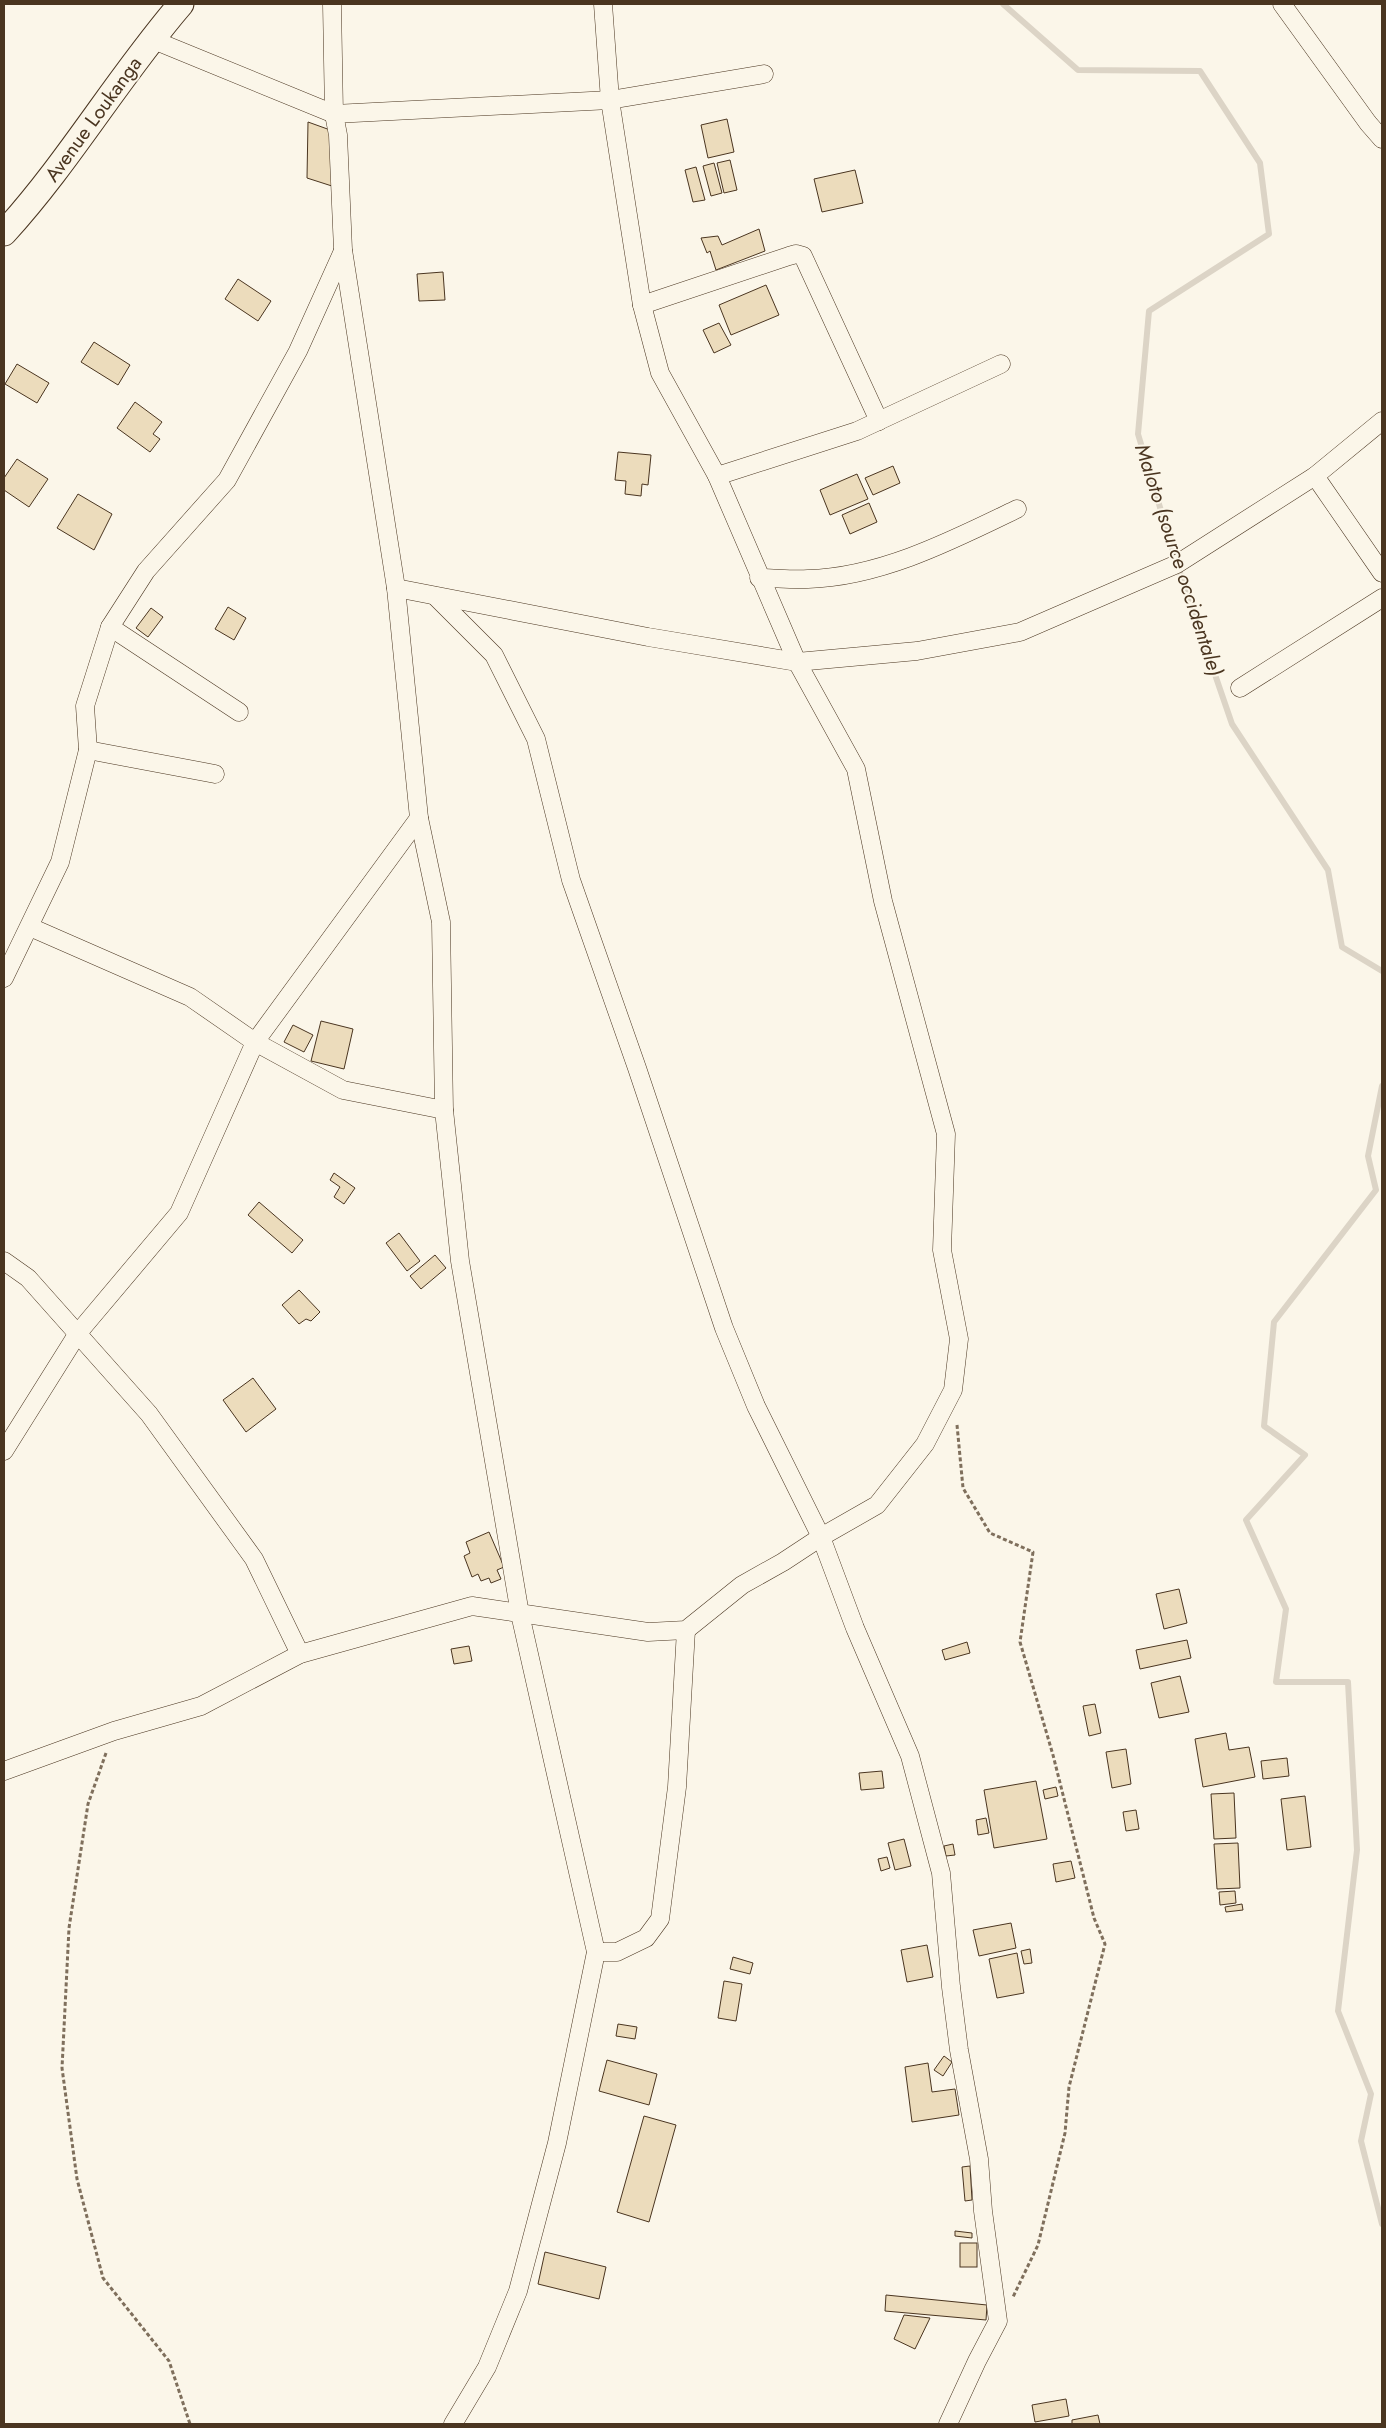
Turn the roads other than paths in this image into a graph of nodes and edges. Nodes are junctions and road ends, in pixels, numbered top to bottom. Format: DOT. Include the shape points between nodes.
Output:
graph roads {
  1 [pos="181,4"];
  2 [pos="332,4"];
  3 [pos="603,4"];
  4 [pos="1282,4"];
  5 [pos="151,39"];
  6 [pos="764,74"];
  7 [pos="610,100"];
  8 [pos="334,114"];
  9 [pos="1382,139"];
  10 [pos="4,233"];
  11 [pos="343,250"];
  12 [pos="642,305"];
  13 [pos="1001,364"];
  14 [pos="879,421"];
  15 [pos="1382,421"];
  16 [pos="716,476"];
  17 [pos="1315,476"];
  18 [pos="1017,509"];
  19 [pos="1382,573"];
  20 [pos="759,578"];
  21 [pos="396,588"];
  22 [pos="435,596"];
  23 [pos="1382,598"];
  24 [pos="110,627"];
  25 [pos="797,662"];
  26 [pos="1240,688"];
  27 [pos="239,712"];
  28 [pos="88,750"];
  29 [pos="215,774"];
  30 [pos="419,818"];
  31 [pos="30,927"];
  32 [pos="4,978"];
  33 [pos="255,1042"];
  34 [pos="444,1110"];
  35 [pos="4,1261"];
  36 [pos="78,1333"];
  37 [pos="4,1450"];
  38 [pos="821,1537"];
  39 [pos="520,1614"];
  40 [pos="686,1630"];
  41 [pos="300,1654"];
  42 [pos="4,1771"];
  43 [pos="596,1952"];
  44 [pos="453,2424"];
  45 [pos="948,2424"];
  1 -- 5 [label="main road, Avenue Loukanga"];
  2 -- 8 [label="street"];
  3 -- 7 [label="street"];
  4 -- 9 [label="street"];
  5 -- 8 [label="street"];
  5 -- 10 [label="main road, Avenue Loukanga" via="38,196"];
  6 -- 7 [label="street"];
  7 -- 8 [label="street"];
  7 -- 12 [label="street"];
  8 -- 11 [label="street" via="338,135"];
  11 -- 21 [label="street"];
  11 -- 24 [label="street" via="298,351 227,480 146,571"];
  12 -- 14 [label="street" via="796,254 803,256"];
  12 -- 16 [label="street" via="660,373"];
  13 -- 14 [label="street"];
  14 -- 16 [label="street"];
  15 -- 17 [label="street"];
  16 -- 20 [label="street"];
  17 -- 19 [label="street"];
  17 -- 25 [label="street" via="1177,564 1020,632 917,651"];
  18 -- 20 [label="street" via="946,544 900,561 810,579"];
  20 -- 25 [label="street"];
  21 -- 22 [label="street"];
  21 -- 30 [label="street"];
  22 -- 25 [label="street"];
  22 -- 38 [label="street" via="494,655 536,740 571,880 724,1328 756,1406"];
  23 -- 26 [label="street"];
  24 -- 27 [label="street"];
  24 -- 28 [label="street" via="84,706"];
  25 -- 38 [label="street" via="856,768 883,901 946,1134 942,1250 959,1339 953,1390 925,1444 877,1505"];
  28 -- 29 [label="street"];
  28 -- 31 [label="street" via="60,862"];
  30 -- 33 [label="street"];
  30 -- 34 [label="street" via="442,922"];
  31 -- 32 [label="street"];
  31 -- 33 [label="street" via="190,997"];
  33 -- 34 [label="street" via="342,1090"];
  33 -- 36 [label="street" via="179,1213"];
  34 -- 39 [label="street" via="460,1261"];
  35 -- 36 [label="street" via="28,1278"];
  36 -- 37 [label="street"];
  36 -- 41 [label="street" via="149,1414 254,1559"];
  38 -- 40 [label="street" via="742,1585"];
  38 -- 45 [label="street" via="855,1628 910,1756 941,1873 951,1988 979,2158 998,2321"];
  39 -- 40 [label="street" via="648,1632"];
  39 -- 41 [label="street" via="472,1606"];
  39 -- 43 [label="street"];
  40 -- 43 [label="street" via="677,1786 660,1919 646,1938 617,1952"];
  41 -- 42 [label="street" via="201,1706 114,1731"];
  43 -- 44 [label="street" via="557,2143 518,2291 487,2367"];
}
